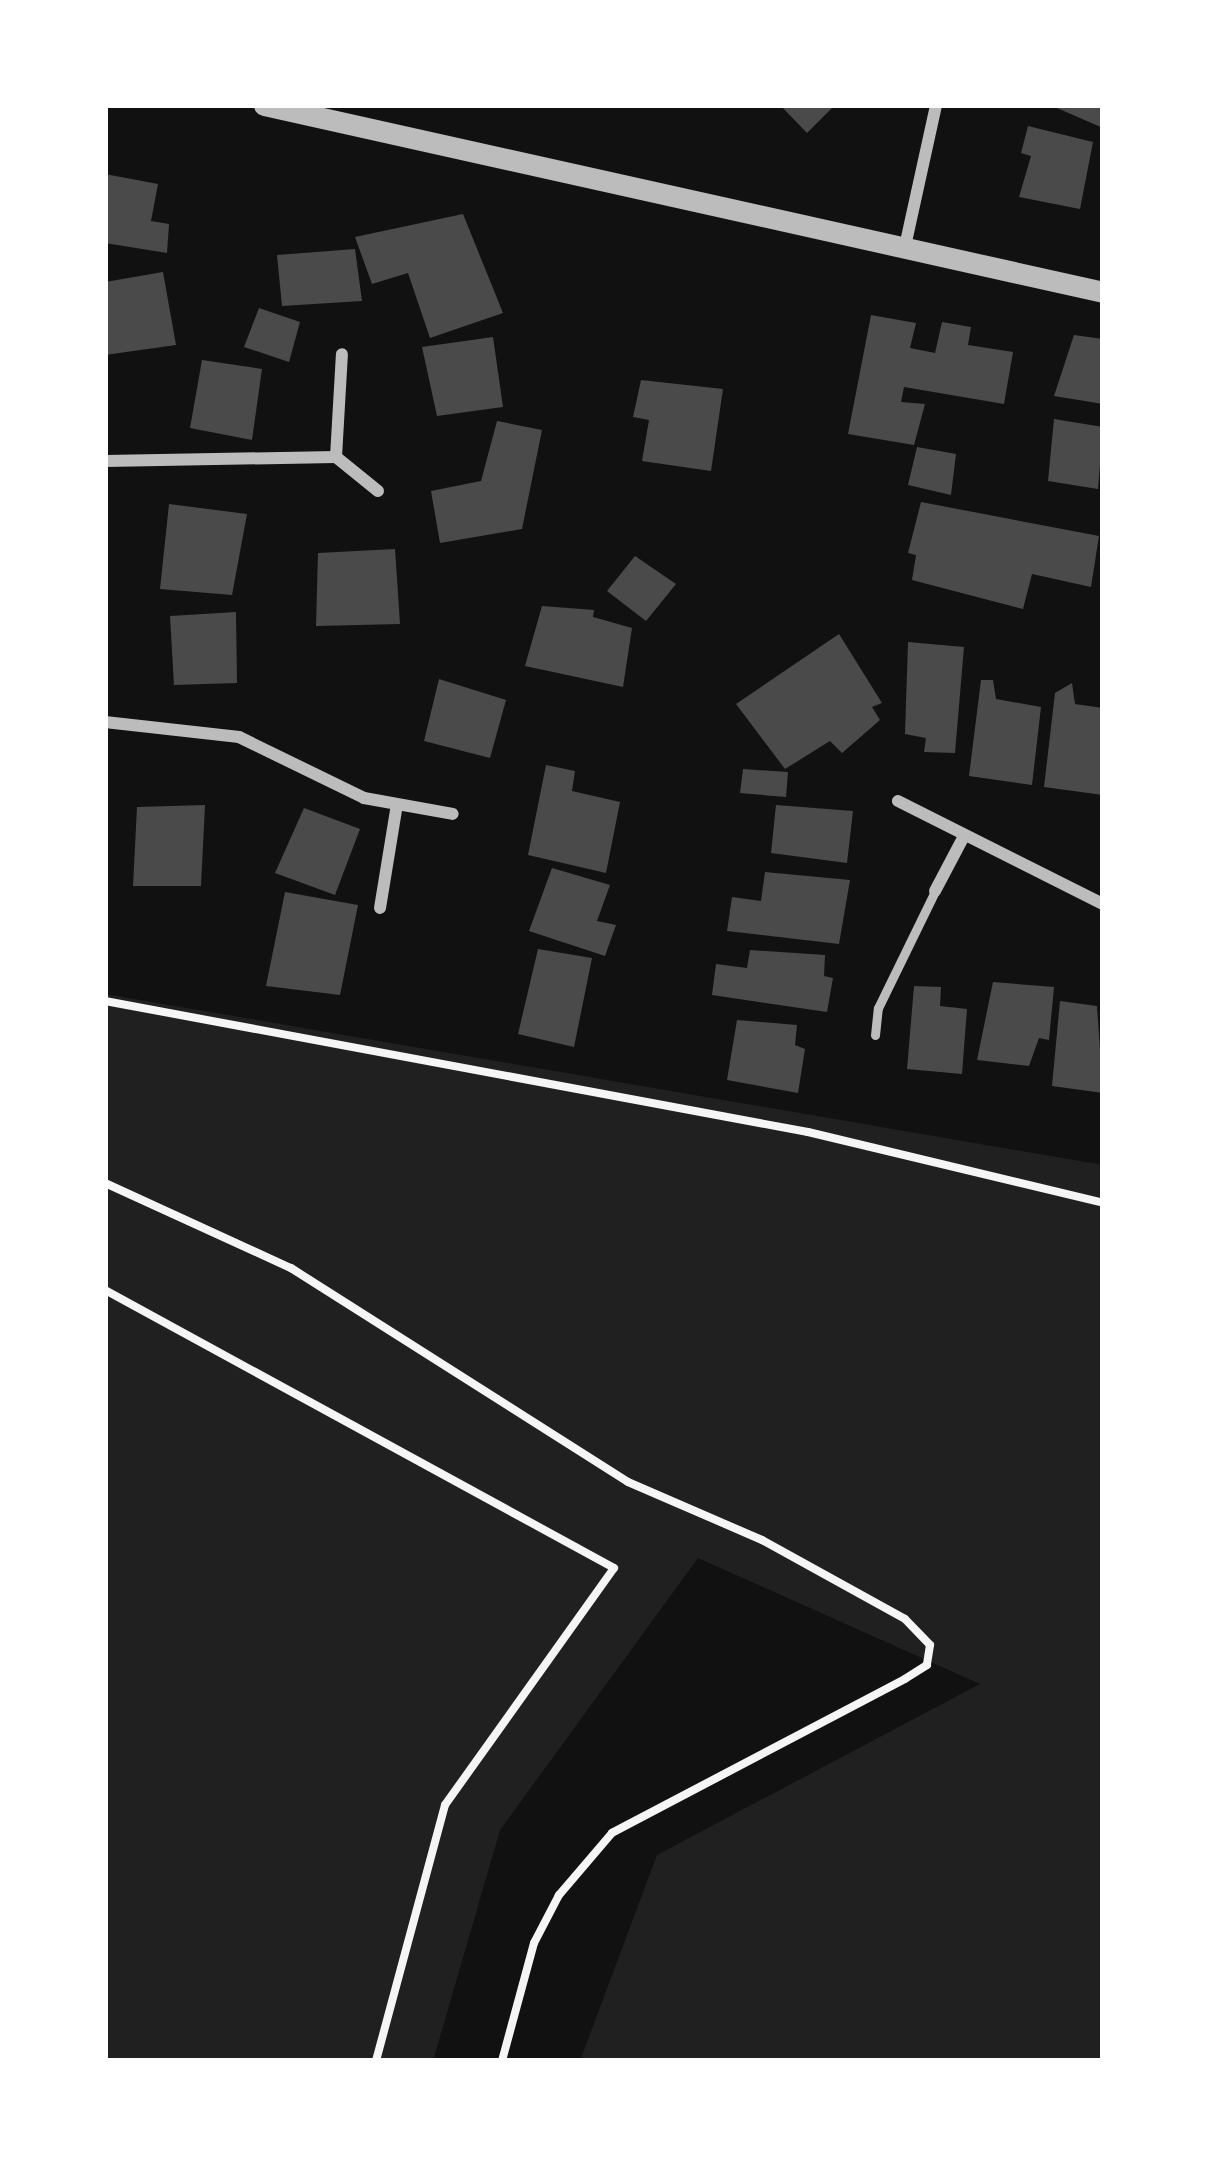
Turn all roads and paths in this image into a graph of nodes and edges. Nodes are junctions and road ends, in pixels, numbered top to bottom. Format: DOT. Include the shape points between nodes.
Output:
graph roads {
  1 [pos="264,105"];
  2 [pos="367,105"];
  3 [pos="936,105"];
  4 [pos="362,128"];
  5 [pos="904,252"];
  6 [pos="1103,292"];
  7 [pos="342,354"];
  8 [pos="336,457"];
  9 [pos="105,461"];
  10 [pos="378,491"];
  11 [pos="105,722"];
  12 [pos="898,801"];
  13 [pos="397,804"];
  14 [pos="453,814"];
  15 [pos="963,838"];
  16 [pos="935,892"];
  17 [pos="1103,904"];
  18 [pos="380,908"];
  19 [pos="105,1001"];
  20 [pos="875,1035"];
  21 [pos="105,1183"];
  22 [pos="1103,1203"];
  23 [pos="105,1290"];
  24 [pos="376,2061"];
  25 [pos="502,2061"];
  1 -- 4 [label="street"];
  2 -- 4 [label="street"];
  3 -- 5 [label="street"];
  4 -- 5 [label="street"];
  5 -- 6 [label="street"];
  7 -- 8 [label="street"];
  8 -- 9 [label="street"];
  8 -- 10 [label="street"];
  11 -- 13 [label="street" via="239,737 364,798"];
  12 -- 15 [label="street"];
  13 -- 14 [label="street"];
  13 -- 18 [label="street"];
  15 -- 16 [label="street"];
  15 -- 17 [label="street"];
  16 -- 20 [label="lane" via="878,1008"];
  19 -- 22 [label="path" via="808,1132"];
  21 -- 25 [label="path" via="291,1268 628,1482 782,1551 905,1619 931,1645 927,1665 905,1679 612,1833 559,1895 534,1943"];
  23 -- 24 [label="path" via="614,1568 446,1805"];
}
